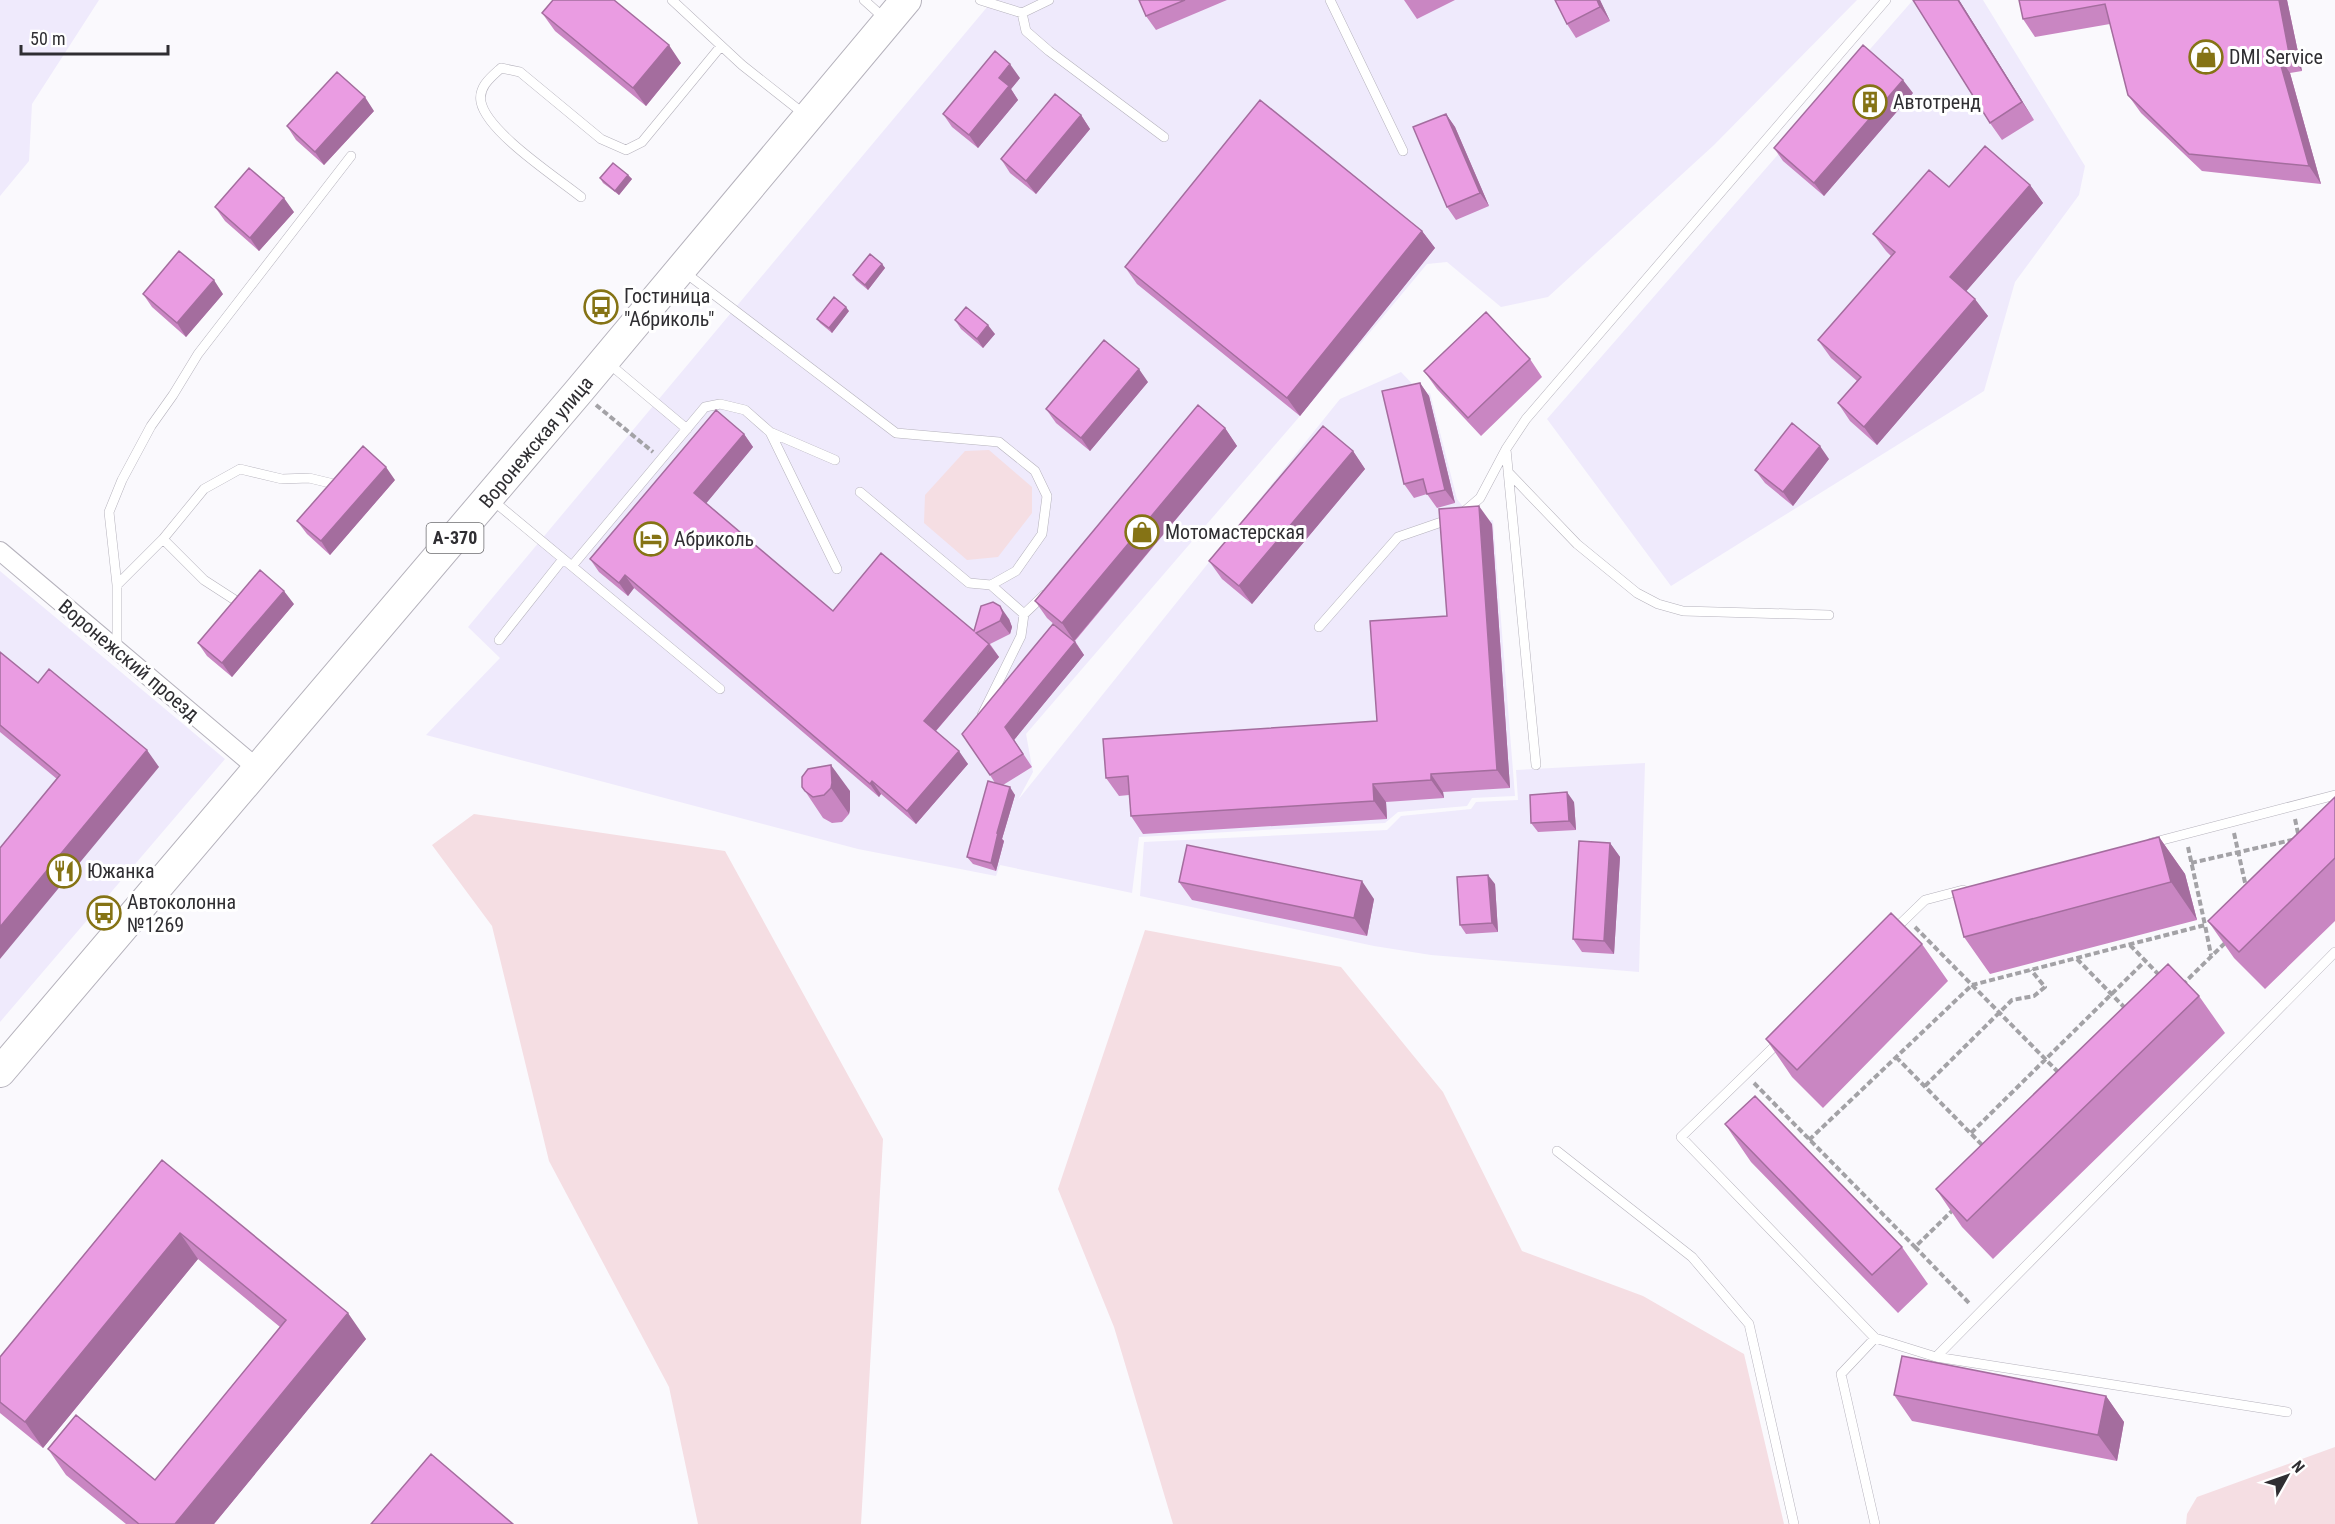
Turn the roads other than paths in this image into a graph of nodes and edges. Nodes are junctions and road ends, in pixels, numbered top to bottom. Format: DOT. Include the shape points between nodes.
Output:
graph roads {
  1 [pos="672,0"];
  2 [pos="864,0"];
  3 [pos="980,0"];
  4 [pos="1049,0"];
  5 [pos="1330,0"];
  6 [pos="1886,0"];
  7 [pos="900,6"];
  8 [pos="1022,13"];
  9 [pos="721,46"];
  10 [pos="808,117"];
  11 [pos="1164,137"];
  12 [pos="1403,152"];
  13 [pos="351,156"];
  14 [pos="581,197"];
  15 [pos="681,270"];
  16 [pos="605,361"];
  17 [pos="687,429"];
  18 [pos="770,432"];
  19 [pos="1506,449"];
  20 [pos="835,460"];
  21 [pos="1508,472"];
  22 [pos="334,484"];
  23 [pos="860,492"];
  24 [pos="489,498"];
  25 [pos="163,540"];
  26 [pos="0,551"];
  27 [pos="563,559"];
  28 [pos="572,566"];
  29 [pos="837,569"];
  30 [pos="117,585"];
  31 [pos="992,585"];
  32 [pos="1048,590"];
  33 [pos="238,602"];
  34 [pos="1024,614"];
  35 [pos="1829,615"];
  36 [pos="1319,627"];
  37 [pos="499,640"];
  38 [pos="117,649"];
  39 [pos="720,689"];
  40 [pos="978,722"];
  41 [pos="1536,765"];
  42 [pos="258,769"];
  43 [pos="2335,795"];
  44 [pos="2141,846"];
  45 [pos="1971,888"];
  46 [pos="1890,934"];
  47 [pos="2335,952"];
  48 [pos="1788,1034"];
  49 [pos="0,1072"];
  50 [pos="1557,1151"];
  51 [pos="1875,1338"];
  52 [pos="1936,1357"];
  53 [pos="2287,1412"];
  54 [pos="1794,1524"];
  55 [pos="1875,1524"];
  1 -- 9 [label="lane"];
  2 -- 7 [label="lane"];
  3 -- 8 [label="lane"];
  4 -- 8 [label="lane"];
  5 -- 12 [label="lane"];
  6 -- 19 [label="lane" via="1526,419"];
  7 -- 10 [label="highway, Воронежская улица / А-370"];
  8 -- 11 [label="lane" via="1026,31"];
  9 -- 10 [label="lane"];
  9 -- 14 [label="lane" via="642,142 626,150 601,139 520,72 501,68 485,82 481,102 495,129"];
  10 -- 15 [label="highway, Воронежская улица / А-370"];
  13 -- 30 [label="lane" via="198,354 146,435 109,512"];
  15 -- 16 [label="highway, Воронежская улица / А-370"];
  15 -- 31 [label="lane" via="896,434 999,442 1035,471 1047,496 1042,534 1016,571"];
  16 -- 17 [label="lane"];
  16 -- 24 [label="highway, Воронежская улица / А-370"];
  17 -- 18 [label="lane" via="705,407 720,404 745,410"];
  17 -- 28 [label="lane"];
  18 -- 20 [label="lane"];
  18 -- 29 [label="lane"];
  19 -- 21 [label="lane"];
  19 -- 36 [label="lane" via="1480,498 1459,516 1398,537"];
  21 -- 35 [label="lane" via="1577,544 1637,593 1658,604 1683,611"];
  21 -- 41 [label="lane"];
  22 -- 25 [label="lane" via="309,478 282,479 240,469 204,489"];
  23 -- 31 [label="lane" via="969,583"];
  24 -- 27 [label="lane"];
  24 -- 42 [label="highway, Воронежская улица / А-370"];
  25 -- 30 [label="lane"];
  25 -- 33 [label="lane" via="204,580"];
  26 -- 38 [label="street, Воронежский проезд"];
  27 -- 28 [label="lane"];
  27 -- 37 [label="lane"];
  28 -- 39 [label="lane"];
  30 -- 38 [label="lane"];
  31 -- 34 [label="lane"];
  32 -- 34 [label="lane"];
  34 -- 40 [label="lane" via="1021,636"];
  38 -- 42 [label="street, Воронежский проезд"];
  42 -- 49 [label="highway, Воронежская улица / А-370"];
  43 -- 44 [label="lane"];
  45 -- 46 [label="lane" via="1925,900"];
  47 -- 52 [label="lane"];
  48 -- 51 [label="lane" via="1681,1137"];
  50 -- 54 [label="lane" via="1692,1257 1749,1324"];
  51 -- 52 [label="lane"];
  51 -- 55 [label="lane" via="1841,1374"];
  52 -- 53 [label="lane"];
}
